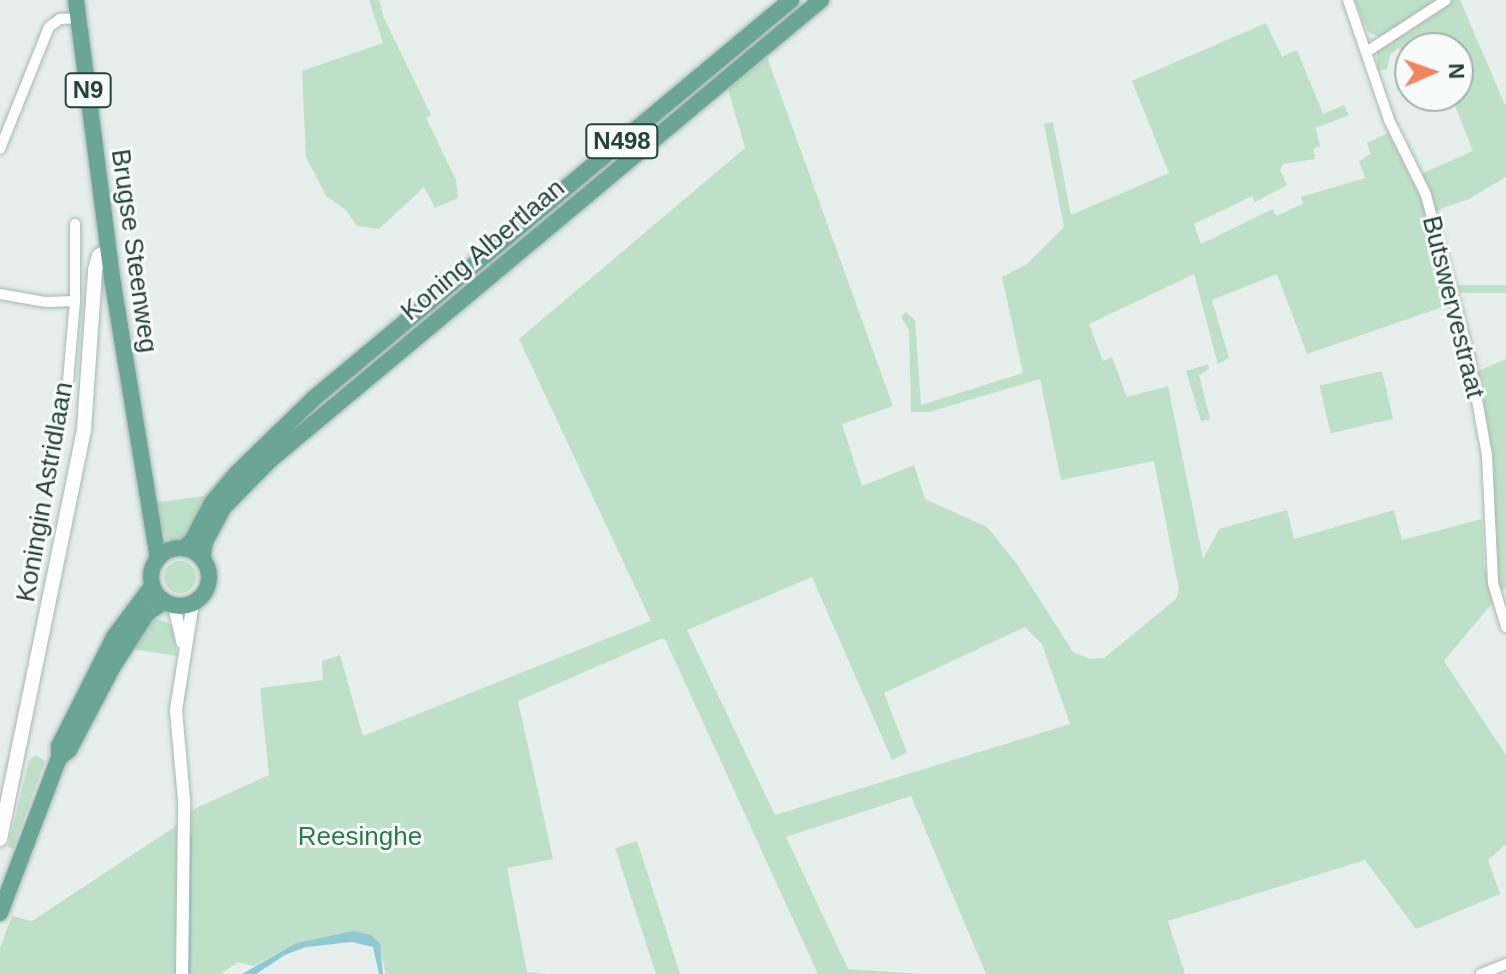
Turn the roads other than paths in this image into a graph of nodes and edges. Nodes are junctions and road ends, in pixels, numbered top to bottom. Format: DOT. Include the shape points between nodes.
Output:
graph roads {
  1 [pos="76,0"];
  2 [pos="791,0"];
  3 [pos="821,0"];
  4 [pos="1348,0"];
  5 [pos="1446,0"];
  6 [pos="79,18"];
  7 [pos="1368,51"];
  8 [pos="0,149"];
  9 [pos="75,224"];
  10 [pos="109,250"];
  11 [pos="0,294"];
  12 [pos="75,301"];
  13 [pos="68,381"];
  14 [pos="171,552"];
  15 [pos="202,558"];
  16 [pos="152,586"];
  17 [pos="193,603"];
  18 [pos="169,604"];
  19 [pos="1506,627"];
  20 [pos="183,657"];
  21 [pos="59,758"];
  22 [pos="0,839"];
  23 [pos="0,913"];
  24 [pos="1506,964"];
  25 [pos="182,974"];
  26 [pos="1481,974"];
  1 -- 6 [label="main road, Brugse Steenweg / N9"];
  2 -- 14 [label="main road, Koning Albertlaan / N498" via="313,399 222,490 192,541"];
  3 -- 15 [label="main road, Koning Albertlaan / N498" via="270,460 224,507"];
  4 -- 7 [label="street, Butswervestraat"];
  5 -- 7 [label="street"];
  6 -- 8 [label="street" via="60,19 49,27"];
  6 -- 10 [label="main road, Brugse Steenweg / N9"];
  7 -- 19 [label="street, Butswervestraat" via="1389,120 1426,195 1469,356 1487,455 1493,583"];
  9 -- 12 [label="street"];
  10 -- 14 [label="main road, Brugse Steenweg / N9" via="147,509"];
  10 -- 22 [label="main road, Koningin Astridlaan" via="99,256 95,270 84,429"];
  11 -- 12 [label="street"];
  12 -- 13 [label="street"];
  14 -- 15 [label="main road, Brugse Steenweg"];
  14 -- 16 [label="main road" via="152,569"];
  15 -- 17 [label="main road" via="209,571 208,587"];
  16 -- 18 [label="main road"];
  16 -- 21 [label="main road" via="99,663 59,746"];
  17 -- 18 [label="main road"];
  17 -- 20 [label="street"];
  18 -- 20 [label="street"];
  18 -- 21 [label="main road" via="147,613 69,750"];
  20 -- 25 [label="street" via="176,710 184,800"];
  21 -- 23 [label="main road"];
  24 -- 26 [label="street"];
}
